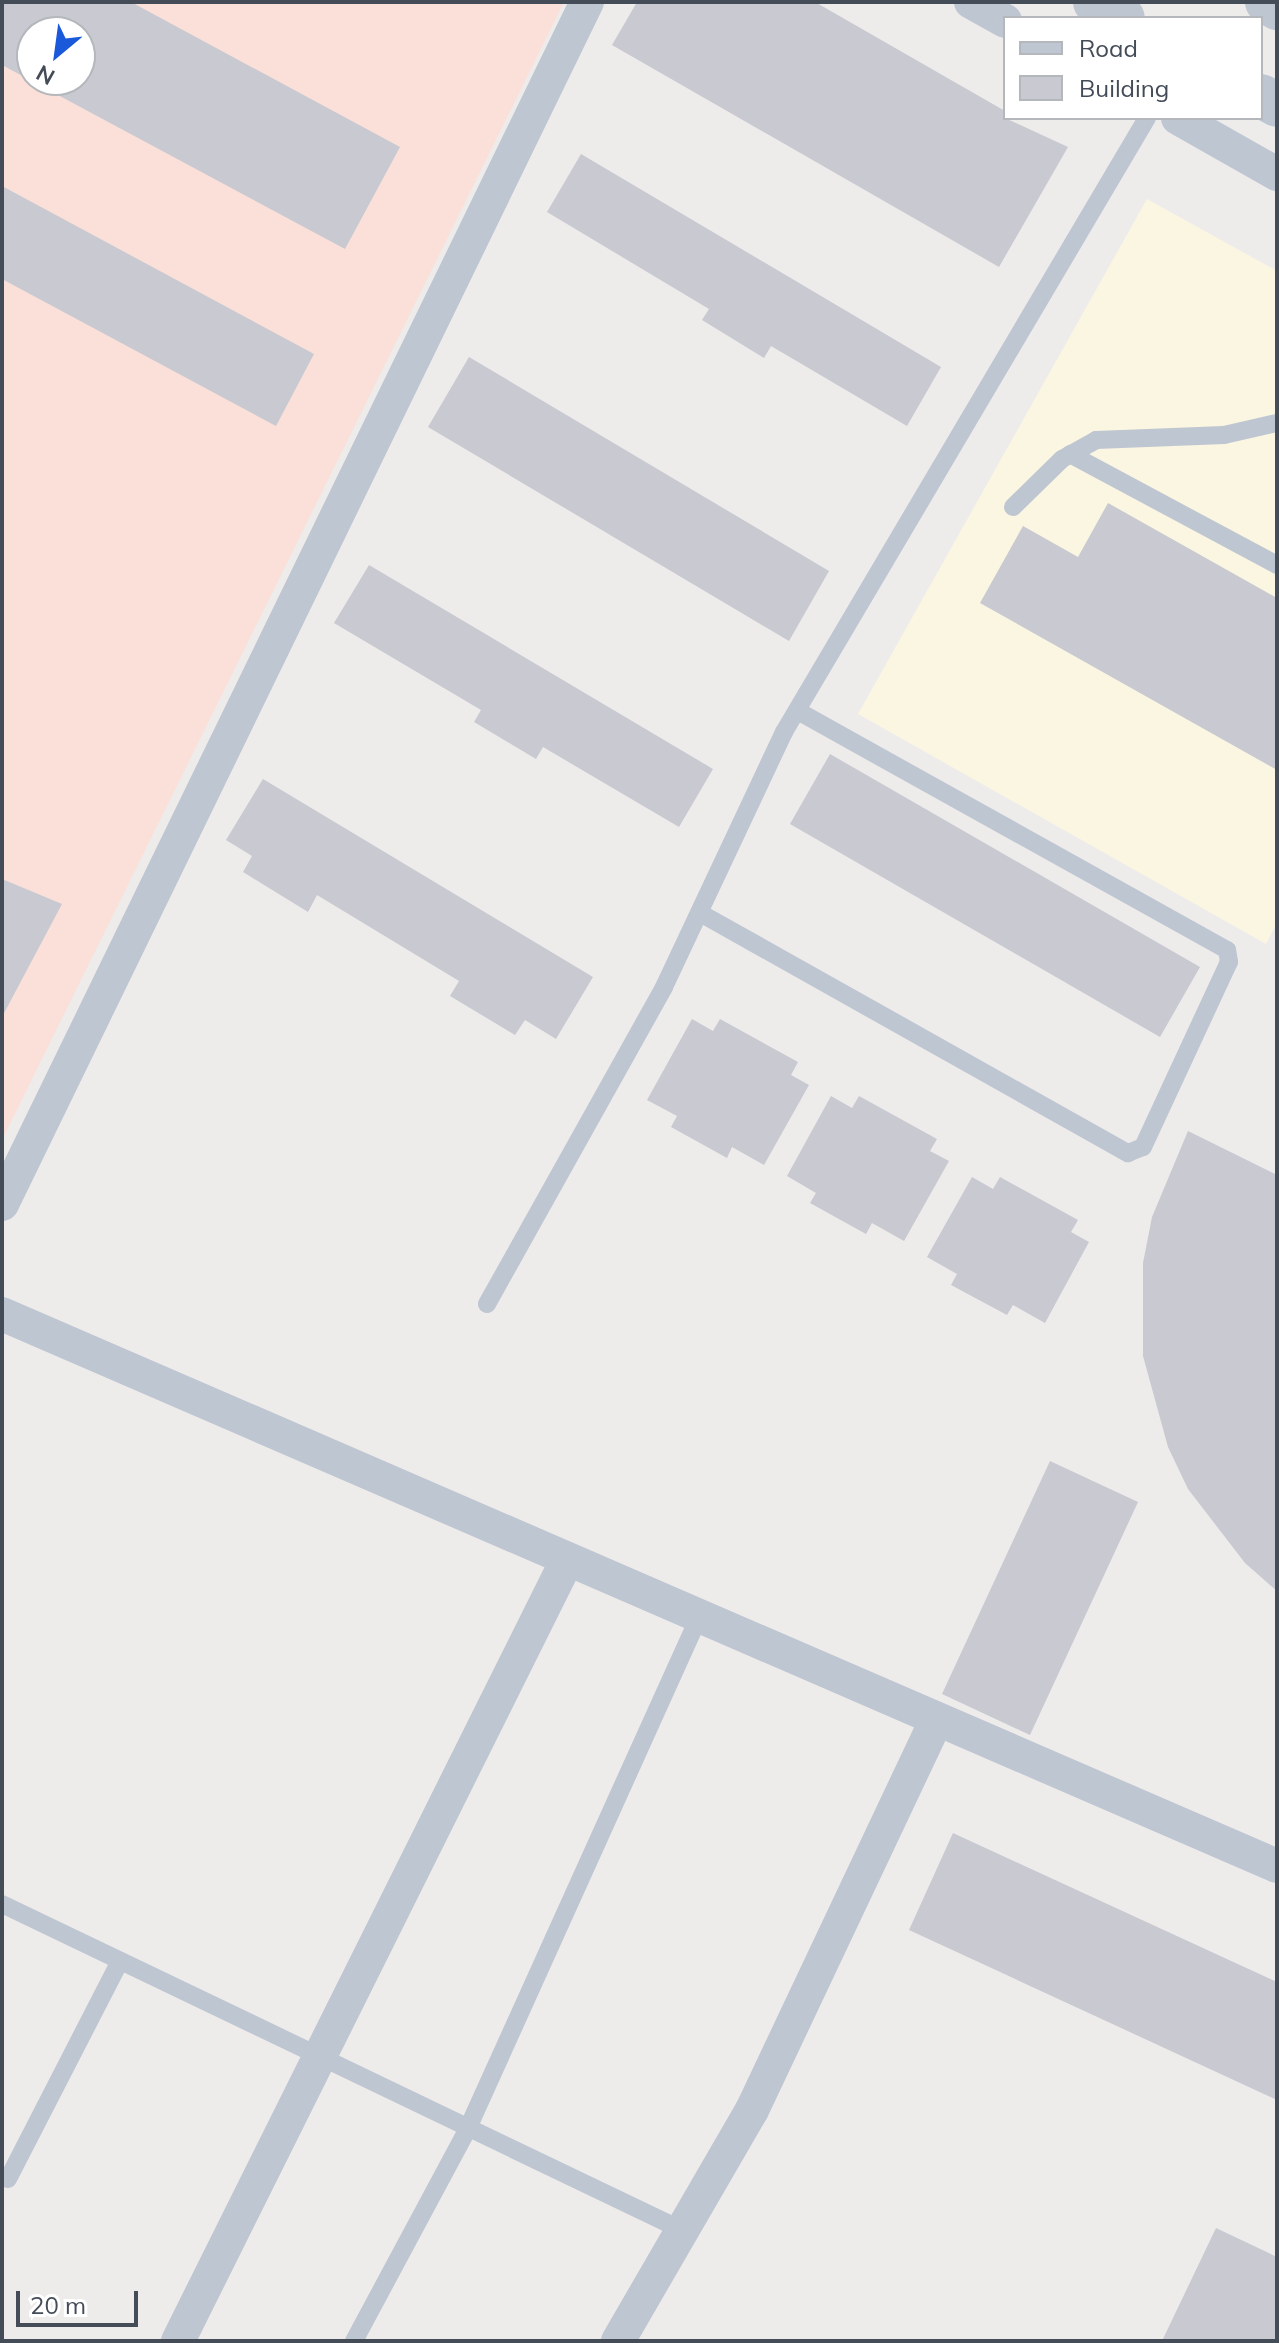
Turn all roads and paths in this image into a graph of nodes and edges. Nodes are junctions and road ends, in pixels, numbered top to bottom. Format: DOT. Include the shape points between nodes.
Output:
graph roads {
  1 [pos="587,2"];
  2 [pos="971,2"];
  3 [pos="1095,2"];
  4 [pos="1267,2"];
  5 [pos="1277,8"];
  6 [pos="1120,16"];
  7 [pos="1003,20"];
  8 [pos="1146,120"];
  9 [pos="1182,120"];
  10 [pos="1277,174"];
  11 [pos="1277,423"];
  12 [pos="1070,454"];
  13 [pos="1013,507"];
  14 [pos="1277,565"];
  15 [pos="797,711"];
  16 [pos="700,913"];
  17 [pos="2,1204"];
  18 [pos="487,1304"];
  19 [pos="2,1314"];
  20 [pos="566,1562"];
  21 [pos="698,1619"];
  22 [pos="936,1721"];
  23 [pos="1277,1866"];
  24 [pos="2,1904"];
  25 [pos="120,1961"];
  26 [pos="322,2057"];
  27 [pos="468,2128"];
  28 [pos="8,2179"];
  29 [pos="684,2231"];
  30 [pos="178,2341"];
  31 [pos="354,2341"];
  32 [pos="618,2341"];
  1 -- 17 [label="street"];
  2 -- 7 [label="street"];
  3 -- 6 [label="street"];
  4 -- 5 [label="street"];
  8 -- 15 [label="lane"];
  9 -- 10 [label="street"];
  11 -- 12 [label="lane" via="1224,435 1129,434"];
  12 -- 13 [label="lane"];
  12 -- 14 [label="lane"];
  15 -- 16 [label="lane"];
  15 -- 16 [label="lane" via="1227,950 1229,962 1143,1147 1128,1153"];
  16 -- 18 [label="lane"];
  19 -- 20 [label="street"];
  20 -- 21 [label="street"];
  20 -- 26 [label="street"];
  21 -- 22 [label="street"];
  21 -- 27 [label="lane"];
  22 -- 23 [label="street"];
  22 -- 29 [label="street" via="752,2110"];
  24 -- 25 [label="lane"];
  25 -- 26 [label="lane"];
  25 -- 28 [label="lane"];
  26 -- 27 [label="lane"];
  26 -- 30 [label="street"];
  27 -- 29 [label="lane"];
  27 -- 31 [label="lane"];
  29 -- 32 [label="street"];
}
